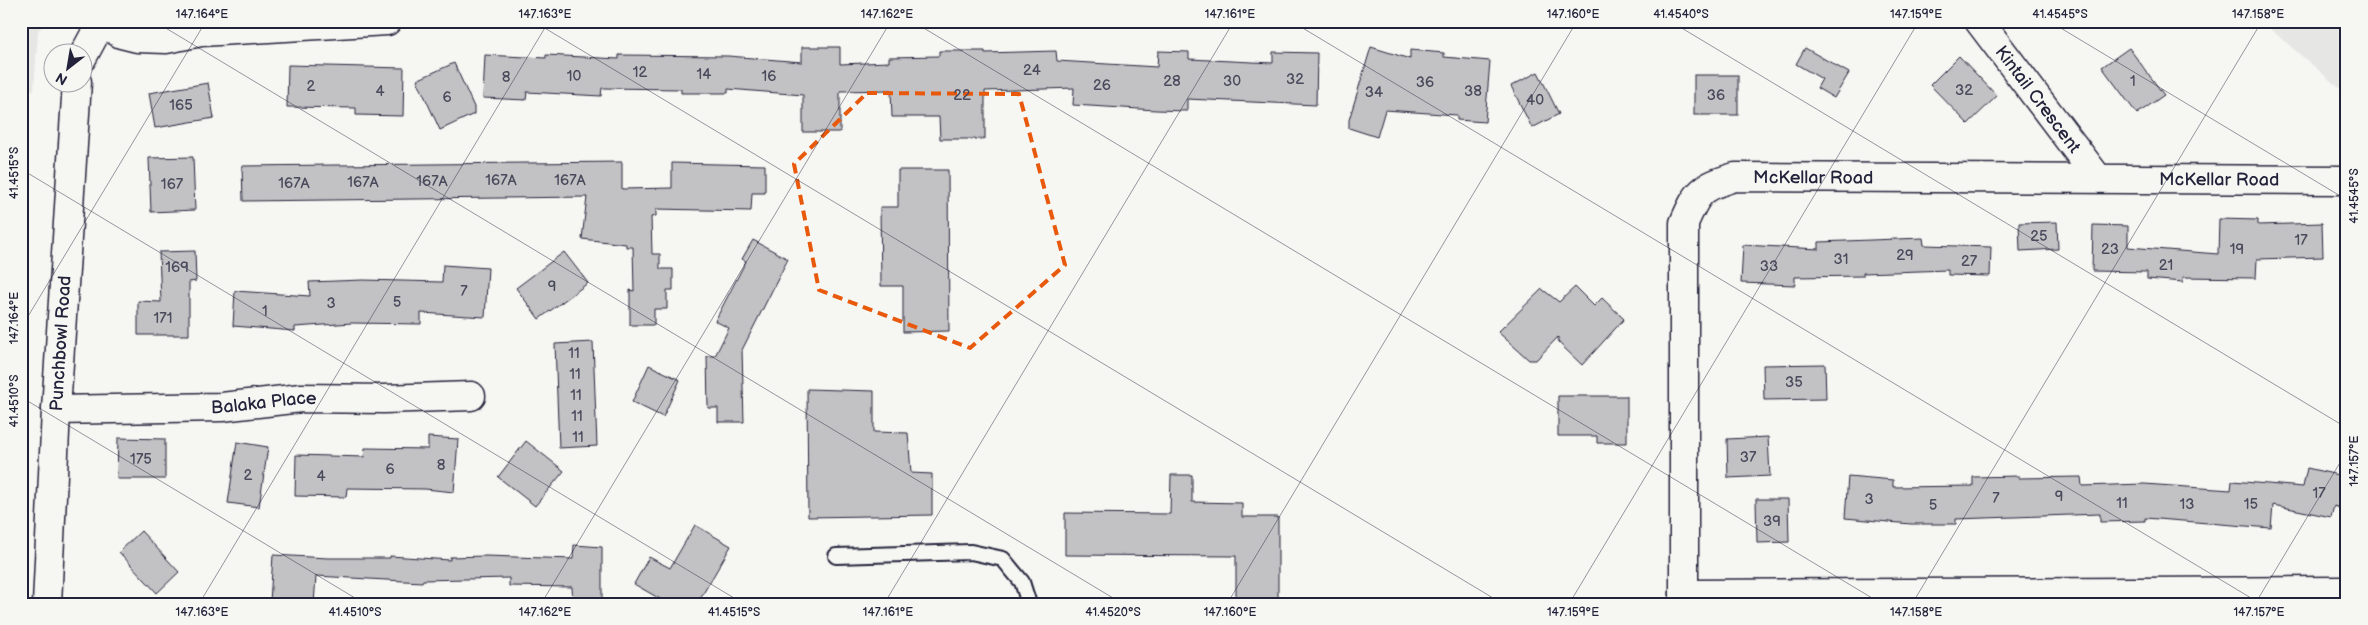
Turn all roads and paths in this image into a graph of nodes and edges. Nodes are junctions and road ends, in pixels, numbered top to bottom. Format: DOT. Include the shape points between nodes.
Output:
graph roads {
  1 [pos="175,21"];
  2 [pos="387,21"];
  3 [pos="1979,21"];
  4 [pos="102,22"];
  5 [pos="200,32"];
  6 [pos="91,42"];
  7 [pos="76,92"];
  8 [pos="2097,177"];
  9 [pos="2347,180"];
  10 [pos="471,396"];
  11 [pos="56,410"];
  12 [pos="836,556"];
  13 [pos="2347,591"];
  14 [pos="1684,599"];
  15 [pos="47,604"];
  16 [pos="1029,604"];
  1 -- 5 [label="street"];
  2 -- 5 [label="street"];
  3 -- 8 [label="street, Kintail Crescent"];
  4 -- 5 [label="street" via="121,34 137,38 166,40"];
  4 -- 6 [label="street"];
  7 -- 11 [label="street, Punchbowl Road"];
  8 -- 9 [label="street, McKellar Road"];
  8 -- 14 [label="street, McKellar Road" via="1735,177 1709,185 1695,199 1684,223"];
  10 -- 11 [label="street, Balaka Place" via="302,398 222,407"];
  11 -- 15 [label="street, Punchbowl Road"];
  12 -- 16 [label="lane" via="971,552 1003,560 1022,582"];
  13 -- 14 [label="street"];
}
